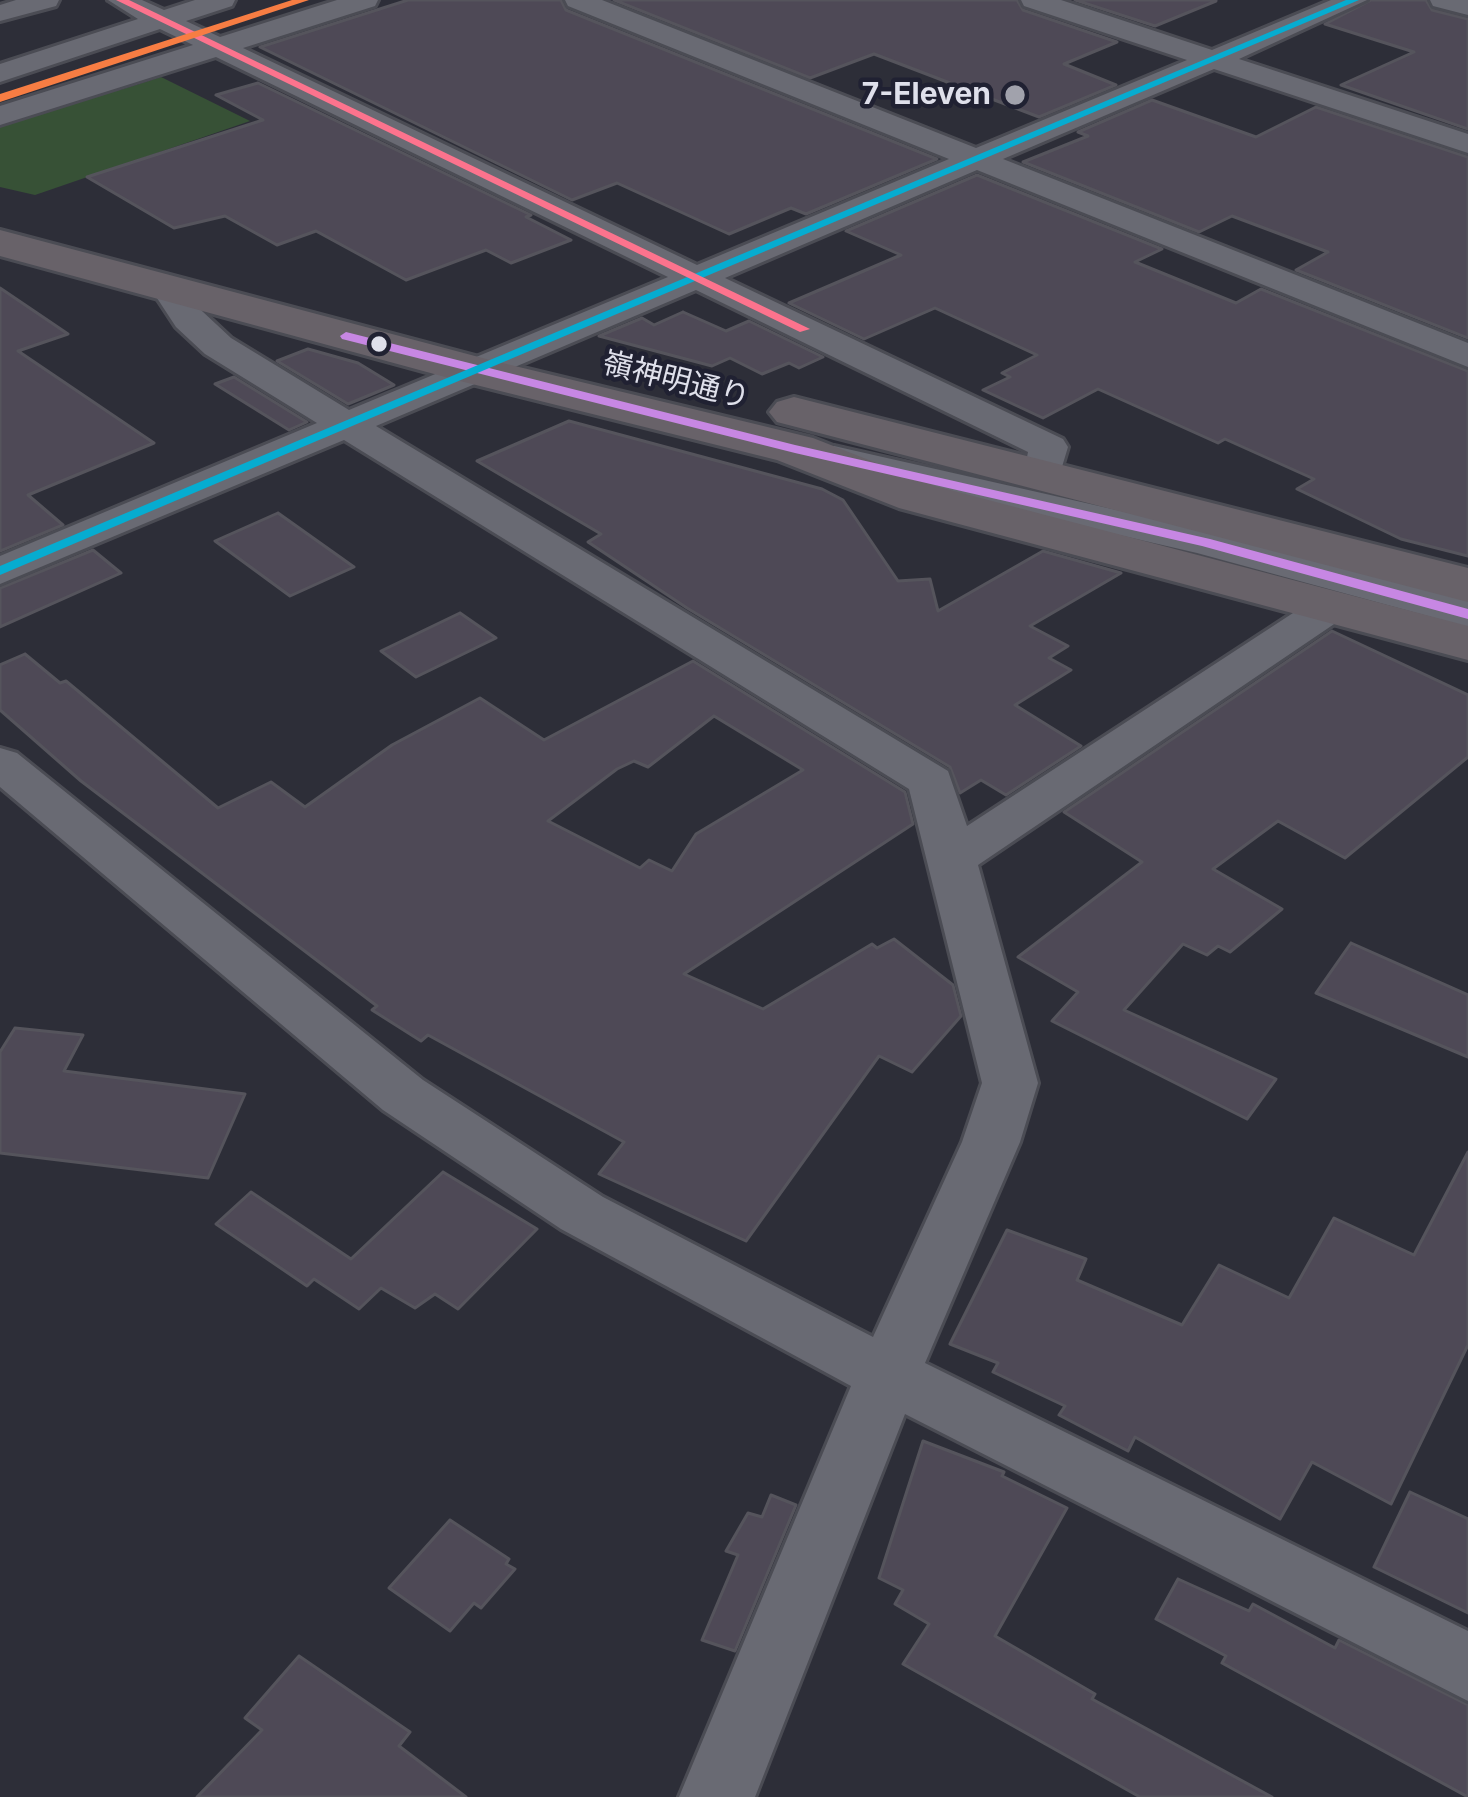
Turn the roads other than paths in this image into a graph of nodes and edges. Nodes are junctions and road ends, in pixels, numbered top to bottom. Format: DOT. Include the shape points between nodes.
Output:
graph roads {
  1 [pos="46,0"];
  2 [pos="121,0"];
  3 [pos="222,0"];
  4 [pos="365,0"];
  5 [pos="578,0"];
  6 [pos="1034,0"];
  7 [pos="1354,0"];
  8 [pos="1443,0"];
  9 [pos="1468,7"];
  10 [pos="0,13"];
  11 [pos="160,19"];
  12 [pos="218,47"];
  13 [pos="1210,59"];
  14 [pos="0,73"];
  15 [pos="0,116"];
  16 [pos="1468,143"];
  17 [pos="977,160"];
  18 [pos="0,209"];
  19 [pos="0,243"];
  20 [pos="699,278"];
  21 [pos="167,288"];
  22 [pos="539,346"];
  23 [pos="1468,356"];
  24 [pos="477,371"];
  25 [pos="349,424"];
  26 [pos="808,434"];
  27 [pos="1044,472"];
  28 [pos="0,572"];
  29 [pos="1468,585"];
  30 [pos="1331,607"];
  31 [pos="1468,614"];
  32 [pos="1468,643"];
  33 [pos="0,763"];
  34 [pos="951,860"];
  35 [pos="888,1375"];
  36 [pos="1468,1667"];
  37 [pos="716,1797"];
  1 -- 10 [label="street"];
  2 -- 11 [label="street"];
  3 -- 11 [label="street"];
  4 -- 12 [label="street"];
  5 -- 17 [label="street"];
  6 -- 13 [label="street"];
  7 -- 13 [label="street"];
  8 -- 9 [label="street"];
  11 -- 12 [label="street"];
  11 -- 14 [label="street"];
  12 -- 15 [label="street"];
  12 -- 20 [label="street"];
  13 -- 16 [label="street"];
  13 -- 17 [label="street"];
  17 -- 20 [label="street"];
  17 -- 23 [label="street"];
  18 -- 22 [label="main road, 嶺神明通り"];
  19 -- 21 [label="main road, 嶺神明通り"];
  20 -- 22 [label="street"];
  20 -- 27 [label="street" via="1049,447"];
  21 -- 24 [label="main road, 嶺神明通り"];
  21 -- 25 [label="street" via="218,346"];
  22 -- 24 [label="street"];
  22 -- 26 [label="main road, 嶺神明通り"];
  24 -- 25 [label="street"];
  24 -- 26 [label="main road, 嶺神明通り"];
  25 -- 28 [label="street"];
  25 -- 34 [label="street" via="932,782"];
  26 -- 27 [label="main road"];
  26 -- 30 [label="main road" via="916,497"];
  26 -- 31 [label="street, 嶺神明通り"];
  27 -- 29 [label="main road"];
  30 -- 32 [label="main road"];
  30 -- 34 [label="street"];
  33 -- 35 [label="street" via="403,1095 582,1214"];
  34 -- 35 [label="street" via="1010,1083"];
  35 -- 36 [label="street"];
  35 -- 37 [label="street"];
}
